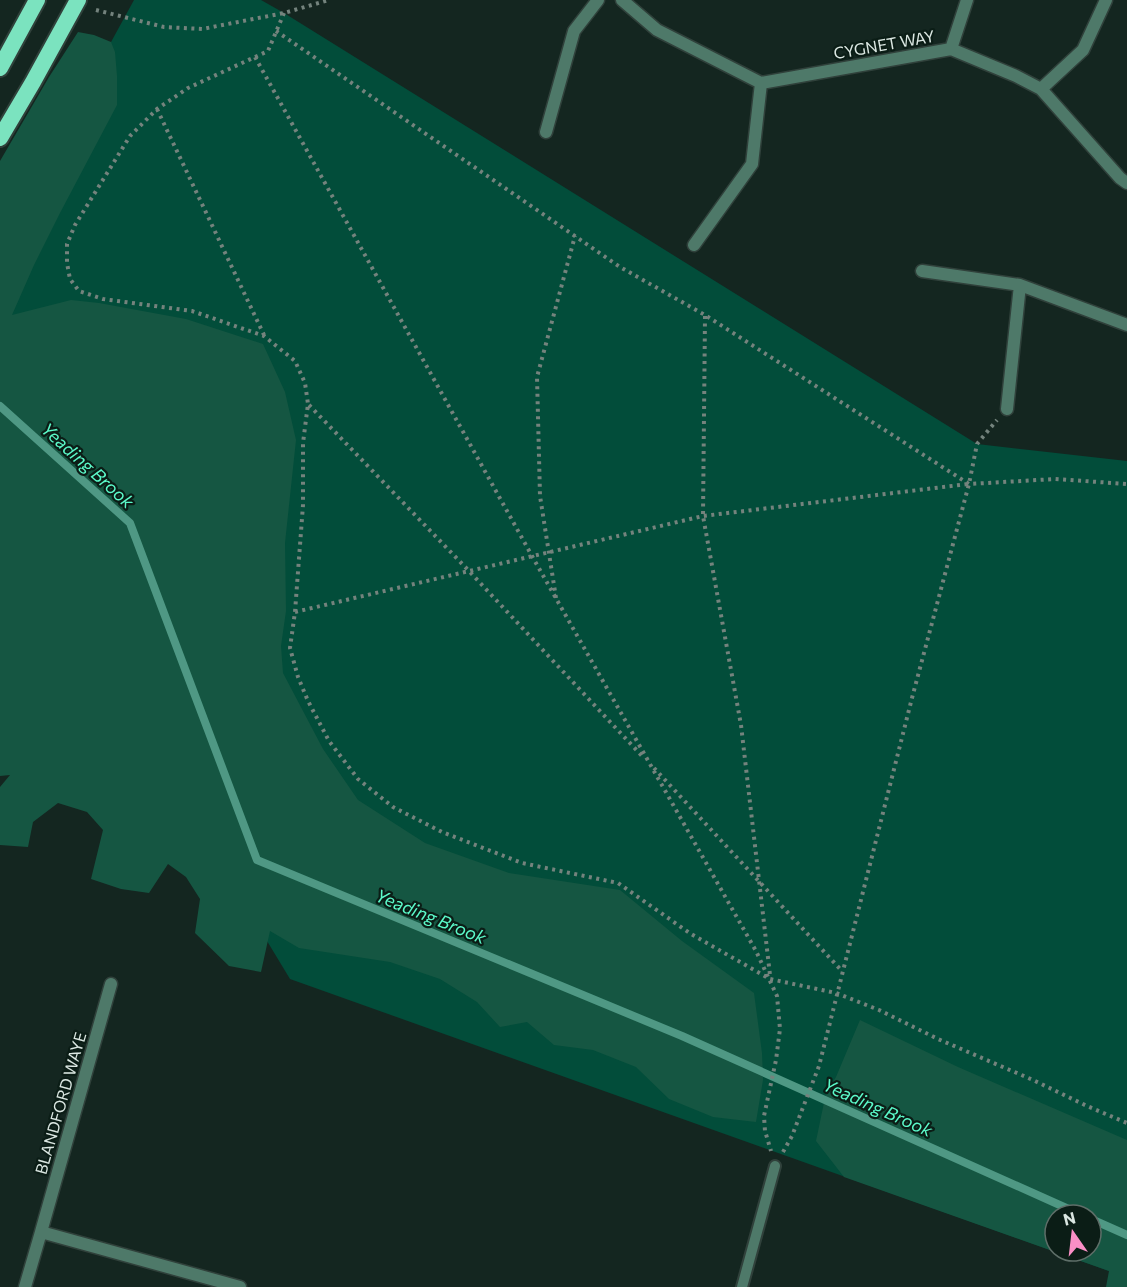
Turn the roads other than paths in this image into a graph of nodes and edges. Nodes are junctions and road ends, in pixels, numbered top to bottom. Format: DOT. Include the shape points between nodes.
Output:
graph roads {
  1 [pos="36,0"];
  2 [pos="78,0"];
  3 [pos="598,0"];
  4 [pos="622,0"];
  5 [pos="967,0"];
  6 [pos="1106,0"];
  7 [pos="951,49"];
  8 [pos="0,68"];
  9 [pos="761,83"];
  10 [pos="1041,89"];
  11 [pos="546,132"];
  12 [pos="0,138"];
  13 [pos="1127,183"];
  14 [pos="694,245"];
  15 [pos="922,271"];
  16 [pos="1020,285"];
  17 [pos="1127,325"];
  18 [pos="1007,409"];
  19 [pos="111,984"];
  20 [pos="776,1166"];
  21 [pos="40,1232"];
  22 [pos="25,1287"];
  23 [pos="240,1287"];
  24 [pos="742,1287"];
  1 -- 8 [label="highway"];
  2 -- 12 [label="highway"];
  3 -- 11 [label="street" via="574,31"];
  4 -- 9 [label="street" via="657,30"];
  5 -- 7 [label="street"];
  6 -- 10 [label="street" via="1083,50"];
  7 -- 9 [label="street, CYGNET WAY"];
  7 -- 10 [label="street, CYGNET WAY"];
  9 -- 14 [label="street" via="752,164"];
  10 -- 13 [label="street, CYGNET WAY"];
  15 -- 16 [label="street"];
  16 -- 17 [label="street"];
  16 -- 18 [label="street"];
  19 -- 21 [label="street, BLANDFORD WAYE"];
  20 -- 24 [label="lane"];
  21 -- 22 [label="street, BLANDFORD WAYE"];
  21 -- 23 [label="street"];
}
